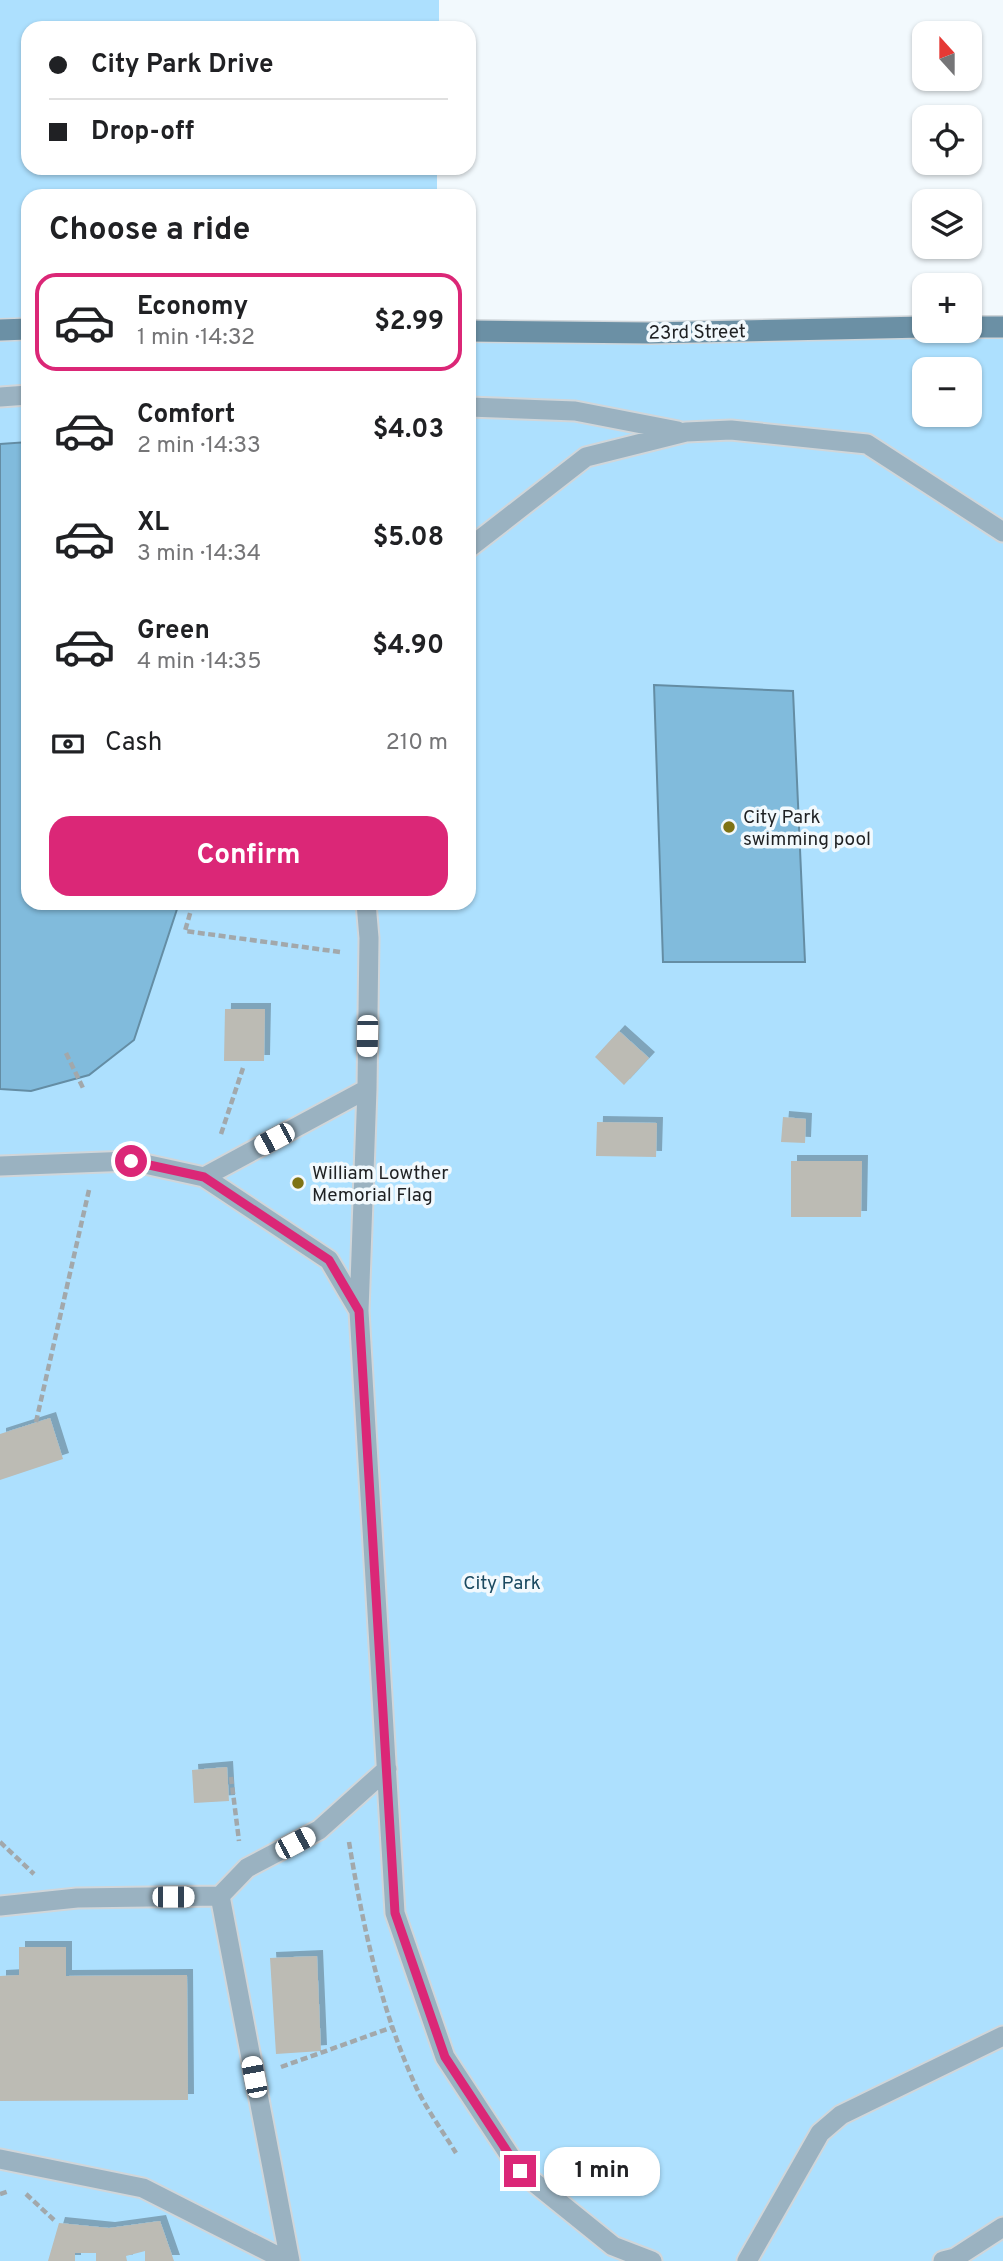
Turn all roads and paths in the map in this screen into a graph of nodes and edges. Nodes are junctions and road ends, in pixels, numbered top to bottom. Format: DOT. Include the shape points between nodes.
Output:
graph roads {
  1 [pos="912,327"];
  2 [pos="982,327"];
  3 [pos="1003,327"];
  4 [pos="0,330"];
  5 [pos="21,330"];
  6 [pos="476,331"];
  7 [pos="21,396"];
  8 [pos="0,397"];
  9 [pos="476,407"];
  10 [pos="686,432"];
  11 [pos="1003,532"];
  12 [pos="476,543"];
  13 [pos="191,910"];
  14 [pos="366,910"];
  15 [pos="369,956"];
  16 [pos="66,1053"];
  17 [pos="243,1068"];
  18 [pos="83,1088"];
  19 [pos="367,1089"];
  20 [pos="96,1162"];
  21 [pos="0,1166"];
  22 [pos="204,1177"];
  23 [pos="359,1311"];
  24 [pos="36,1422"];
  25 [pos="387,1769"];
  26 [pos="231,1777"];
  27 [pos="0,1842"];
  28 [pos="349,1842"];
  29 [pos="247,1868"];
  30 [pos="37,1877"];
  31 [pos="220,1896"];
  32 [pos="0,1906"];
  33 [pos="393,2027"];
  34 [pos="1003,2036"];
  35 [pos="254,2077"];
  36 [pos="456,2153"];
  37 [pos="0,2159"];
  38 [pos="22,2189"];
  39 [pos="13,2191"];
  40 [pos="0,2194"];
  41 [pos="54,2220"];
  42 [pos="1003,2227"];
  43 [pos="288,2261"];
  44 [pos="652,2261"];
  45 [pos="747,2261"];
  46 [pos="943,2261"];
  1 -- 6 [label="street, 23rd Street"];
  2 -- 3 [label="street"];
  4 -- 5 [label="street"];
  7 -- 8 [label="lane"];
  9 -- 10 [label="lane" via="575,411"];
  10 -- 11 [label="lane" via="731,429 867,444"];
  10 -- 12 [label="lane" via="586,457"];
  13 -- 15 [label="path" via="185,931"];
  14 -- 15 [label="lane"];
  15 -- 19 [label="lane"];
  16 -- 18 [label="path"];
  17 -- 22 [label="path"];
  19 -- 22 [label="lane"];
  19 -- 23 [label="lane"];
  20 -- 21 [label="lane"];
  20 -- 22 [label="lane" via="131,1161"];
  20 -- 24 [label="path"];
  22 -- 23 [label="lane" via="329,1260"];
  23 -- 25 [label="lane"];
  25 -- 29 [label="lane" via="319,1830"];
  25 -- 44 [label="lane" via="395,1913 445,2057 520,2171 613,2246"];
  26 -- 29 [label="path" via="241,1858"];
  27 -- 30 [label="path"];
  28 -- 33 [label="path" via="360,1913"];
  29 -- 31 [label="lane"];
  31 -- 32 [label="lane" via="78,1898"];
  31 -- 35 [label="lane"];
  33 -- 35 [label="path"];
  33 -- 36 [label="path" via="418,2090"];
  34 -- 45 [label="lane" via="841,2115 820,2133"];
  35 -- 43 [label="lane"];
  37 -- 43 [label="lane" via="143,2188"];
  38 -- 41 [label="path"];
  39 -- 40 [label="path"];
  42 -- 46 [label="lane"];
}
